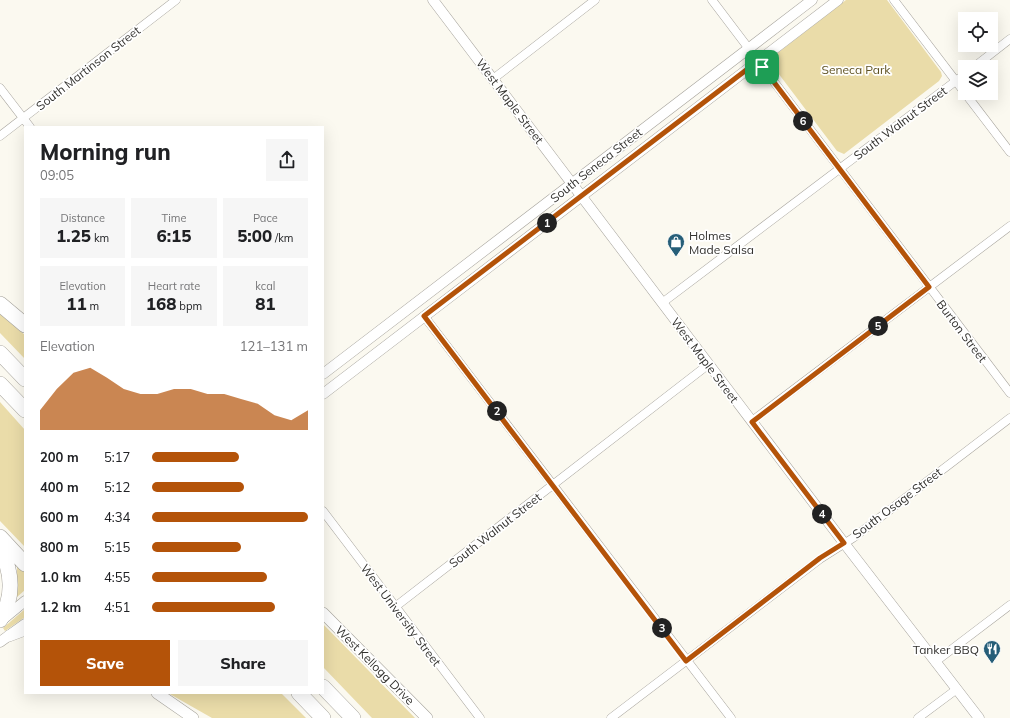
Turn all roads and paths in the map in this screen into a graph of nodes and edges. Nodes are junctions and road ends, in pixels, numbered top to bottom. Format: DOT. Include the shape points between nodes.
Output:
graph roads {
  1 [pos="176,0"];
  2 [pos="433,0"];
  3 [pos="595,0"];
  4 [pos="712,0"];
  5 [pos="812,0"];
  6 [pos="838,0"];
  7 [pos="894,0"];
  8 [pos="1010,39"];
  9 [pos="748,48"];
  10 [pos="983,60"];
  11 [pos="758,61"];
  12 [pos="493,79"];
  13 [pos="956,81"];
  14 [pos="0,88"];
  15 [pos="23,118"];
  16 [pos="29,126"];
  17 [pos="0,136"];
  18 [pos="1010,152"];
  19 [pos="840,169"];
  20 [pos="573,184"];
  21 [pos="582,197"];
  22 [pos="1010,226"];
  23 [pos="929,287"];
  24 [pos="662,303"];
  25 [pos="0,304"];
  26 [pos="424,316"];
  27 [pos="24,324"];
  28 [pos="0,353"];
  29 [pos="709,364"];
  30 [pos="324,373"];
  31 [pos="24,378"];
  32 [pos="0,384"];
  33 [pos="324,393"];
  34 [pos="1010,393"];
  35 [pos="24,409"];
  36 [pos="1010,418"];
  37 [pos="752,422"];
  38 [pos="554,484"];
  39 [pos="324,512"];
  40 [pos="0,537"];
  41 [pos="844,543"];
  42 [pos="0,549"];
  43 [pos="24,563"];
  44 [pos="24,602"];
  45 [pos="1010,605"];
  46 [pos="395,606"];
  47 [pos="324,614"];
  48 [pos="0,621"];
  49 [pos="24,625"];
  50 [pos="24,630"];
  51 [pos="5,639"];
  52 [pos="686,661"];
  53 [pos="936,662"];
  54 [pos="324,688"];
  55 [pos="956,689"];
  56 [pos="158,694"];
  57 [pos="300,694"];
  58 [pos="193,718"];
  59 [pos="323,718"];
  60 [pos="353,718"];
  61 [pos="427,718"];
  62 [pos="480,718"];
  63 [pos="611,718"];
  64 [pos="731,718"];
  65 [pos="918,718"];
  66 [pos="979,718"];
  1 -- 15 [label="street, South Martinson Street"];
  2 -- 12 [label="street, West Maple Street"];
  3 -- 12 [label="street"];
  4 -- 9 [label="street, Burton Street"];
  5 -- 9 [label="street, South Seneca Street"];
  6 -- 11 [label="street, South Seneca Street"];
  7 -- 13 [label="street"];
  8 -- 10 [label="street"];
  9 -- 11 [label="street, Burton Street"];
  9 -- 20 [label="street, South Seneca Street"];
  11 -- 19 [label="street, Burton Street"];
  11 -- 21 [label="street, South Seneca Street"];
  12 -- 20 [label="street, West Maple Street"];
  13 -- 18 [label="street"];
  13 -- 19 [label="street, South Walnut Street"];
  14 -- 15 [label="street"];
  15 -- 16 [label="street"];
  15 -- 17 [label="street, South Martinson Street"];
  19 -- 23 [label="street, Burton Street"];
  19 -- 24 [label="street, South Walnut Street"];
  20 -- 21 [label="street, West Maple Street"];
  20 -- 30 [label="street, South Seneca Street"];
  21 -- 24 [label="street, West Maple Street"];
  21 -- 26 [label="street, South Seneca Street"];
  22 -- 23 [label="street"];
  23 -- 34 [label="street, Burton Street"];
  23 -- 37 [label="street"];
  24 -- 29 [label="street, West Maple Street"];
  25 -- 27 [label="highway"];
  26 -- 33 [label="street, South Seneca Street"];
  26 -- 38 [label="street"];
  28 -- 31 [label="highway"];
  29 -- 37 [label="street, West Maple Street"];
  29 -- 38 [label="street, South Walnut Street"];
  32 -- 35 [label="highway"];
  36 -- 41 [label="street, South Osage Street"];
  37 -- 41 [label="street, West Maple Street"];
  38 -- 46 [label="street, South Walnut Street"];
  38 -- 52 [label="street"];
  39 -- 46 [label="street, West University Street"];
  40 -- 43 [label="highway"];
  41 -- 52 [label="street, South Osage Street" via="820,558"];
  41 -- 53 [label="street, West Maple Street"];
  42 -- 48 [label="highway" via="11,588 9,601"];
  44 -- 48 [label="street"];
  45 -- 53 [label="street"];
  46 -- 62 [label="street, West University Street"];
  47 -- 61 [label="main road, West Kellogg Drive"];
  49 -- 51 [label="street"];
  50 -- 51 [label="main road"];
  52 -- 63 [label="street, South Osage Street"];
  52 -- 64 [label="street"];
  53 -- 55 [label="street, West Maple Street"];
  54 -- 60 [label="highway"];
  55 -- 65 [label="street"];
  55 -- 66 [label="street, West Maple Street"];
  56 -- 58 [label="main road"];
  57 -- 59 [label="highway"];
}
